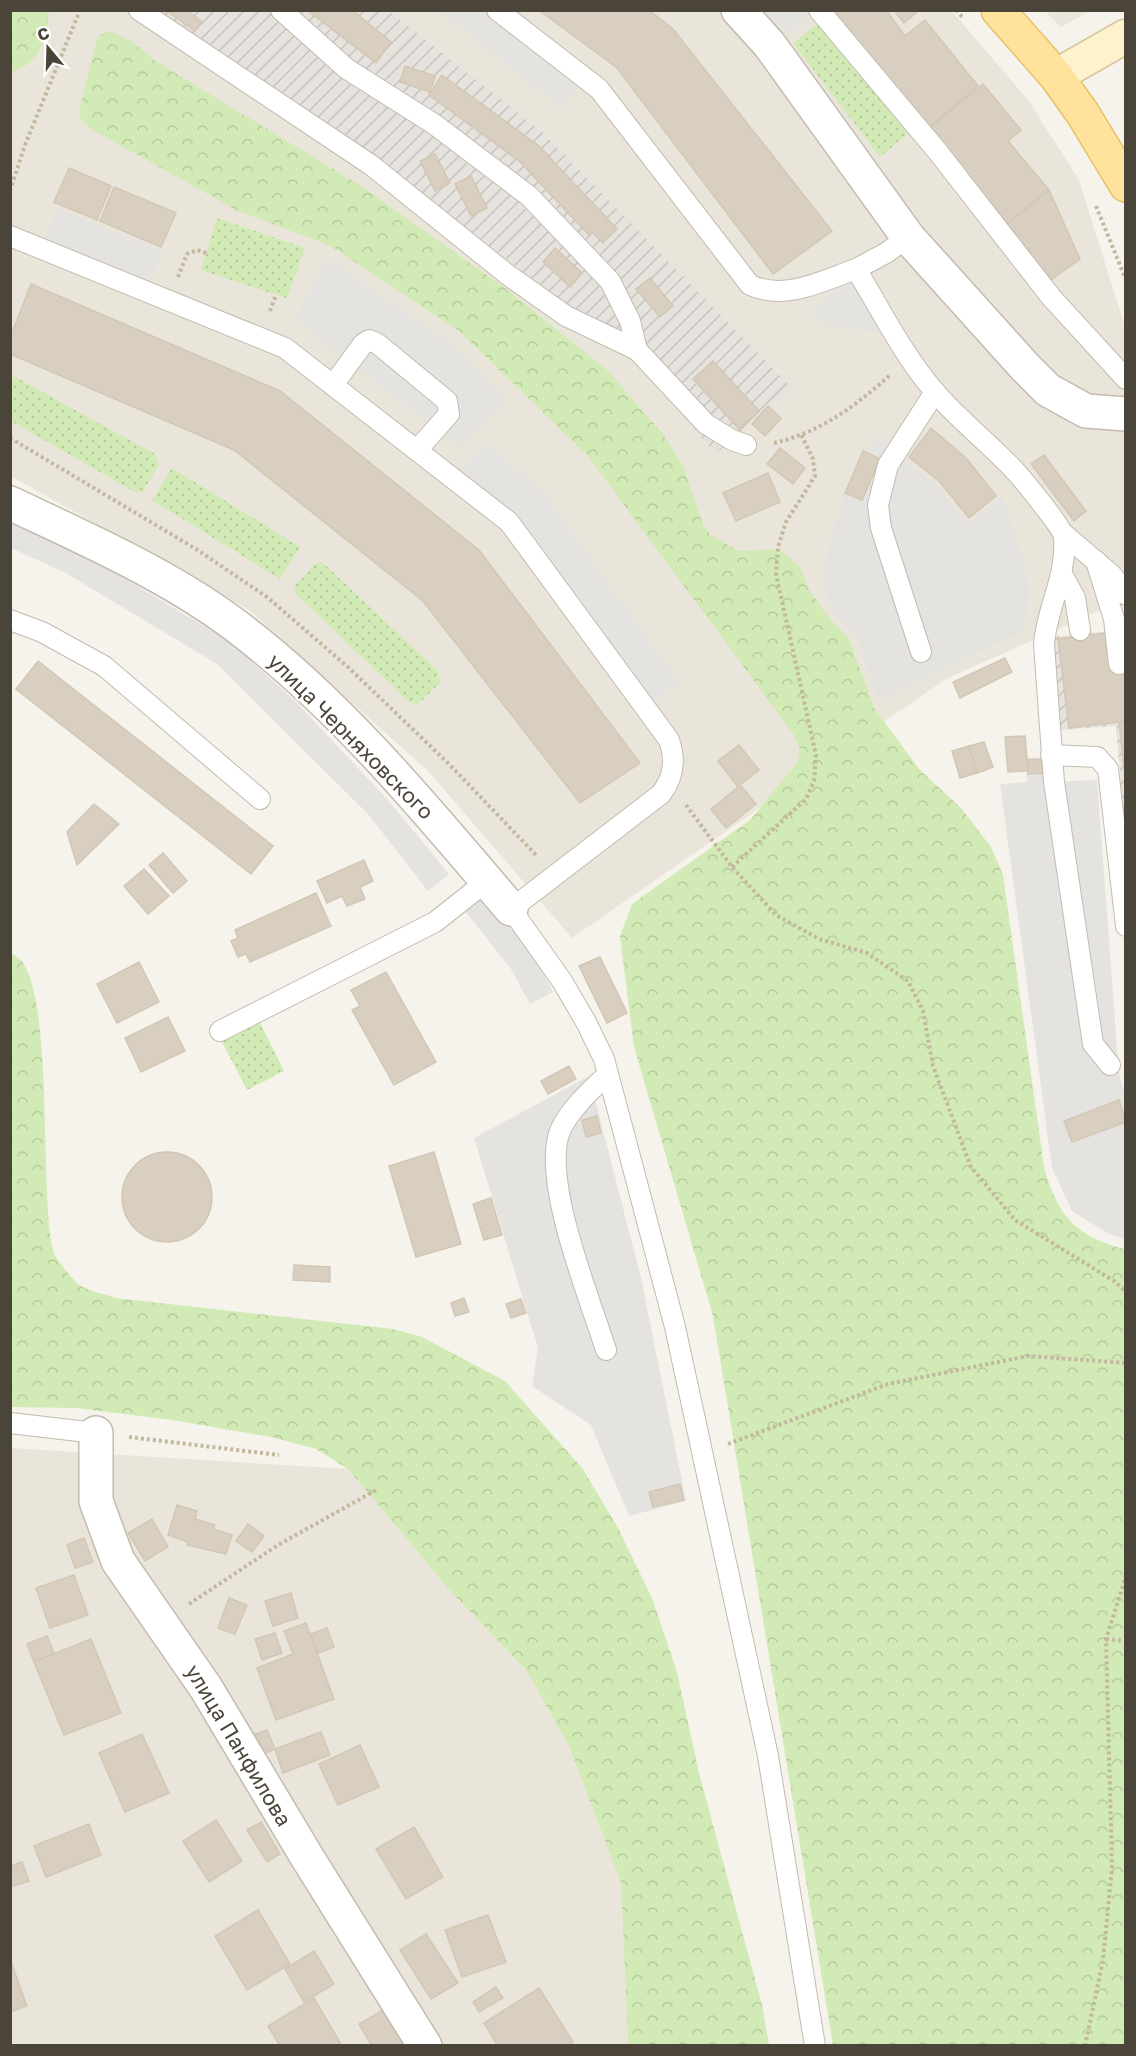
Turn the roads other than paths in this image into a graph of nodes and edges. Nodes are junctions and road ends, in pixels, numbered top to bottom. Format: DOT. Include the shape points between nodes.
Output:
graph roads {
  1 [pos="139,10"];
  2 [pos="281,10"];
  3 [pos="497,10"];
  4 [pos="738,10"];
  5 [pos="819,10"];
  6 [pos="985,19"];
  7 [pos="1125,36"];
  8 [pos="1056,76"];
  9 [pos="1125,185"];
  10 [pos="10,236"];
  11 [pos="908,237"];
  12 [pos="856,269"];
  13 [pos="637,350"];
  14 [pos="1125,379"];
  15 [pos="333,385"];
  16 [pos="935,392"];
  17 [pos="1125,414"];
  18 [pos="746,445"];
  19 [pos="417,450"];
  20 [pos="10,503"];
  21 [pos="1064,534"];
  22 [pos="1096,561"];
  23 [pos="1062,574"];
  24 [pos="1125,596"];
  25 [pos="10,620"];
  26 [pos="1080,630"];
  27 [pos="921,652"];
  28 [pos="1119,664"];
  29 [pos="1051,755"];
  30 [pos="260,799"];
  31 [pos="487,881"];
  32 [pos="511,909"];
  33 [pos="1125,926"];
  34 [pos="220,1031"];
  35 [pos="1110,1065"];
  36 [pos="607,1075"];
  37 [pos="606,1350"];
  38 [pos="10,1422"];
  39 [pos="96,1433"];
  40 [pos="425,2046"];
  41 [pos="815,2046"];
  1 -- 13 [label="lane" via="370,165 566,316"];
  2 -- 13 [label="lane" via="347,69 434,124 529,196 610,281 630,321"];
  3 -- 12 [label="lane" via="598,89 750,285 764,292 783,292"];
  4 -- 11 [label="street" via="769,44"];
  5 -- 14 [label="lane" via="1051,297"];
  6 -- 8 [label="main road"];
  7 -- 8 [label="main road"];
  8 -- 9 [label="main road"];
  10 -- 15 [label="lane" via="285,348"];
  11 -- 12 [label="lane"];
  11 -- 17 [label="street" via="1048,390 1086,411"];
  12 -- 16 [label="lane" via="909,358"];
  13 -- 18 [label="lane" via="706,424"];
  15 -- 19 [label="lane"];
  15 -- 19 [label="lane" via="363,344 369,340 378,344 447,401 450,408"];
  16 -- 21 [label="lane" via="991,444"];
  16 -- 27 [label="lane" via="897,449 881,485 878,505"];
  19 -- 32 [label="lane" via="509,522 669,740 674,760 670,783 661,794"];
  20 -- 31 [label="street, улица Черняховского" via="169,583 244,631 313,691 410,790"];
  21 -- 22 [label="lane"];
  21 -- 23 [label="lane"];
  22 -- 24 [label="lane" via="1112,575"];
  22 -- 28 [label="lane" via="1114,619"];
  23 -- 26 [label="lane" via="1075,598"];
  23 -- 29 [label="lane" via="1045,627"];
  25 -- 30 [label="lane" via="42,632 104,666"];
  29 -- 33 [label="lane" via="1097,757 1107,768"];
  29 -- 35 [label="lane" via="1093,1044"];
  31 -- 32 [label="street, улица Черняховского"];
  31 -- 34 [label="lane" via="435,922"];
  32 -- 36 [label="lane" via="562,981 604,1059"];
  36 -- 37 [label="lane" via="579,1103 560,1131 555,1156 558,1197"];
  36 -- 41 [label="lane" via="675,1327 768,1756"];
  38 -- 39 [label="lane"];
  39 -- 40 [label="street, улица Панфилова" via="95,1485 102,1522 118,1561 206,1688"];
}
